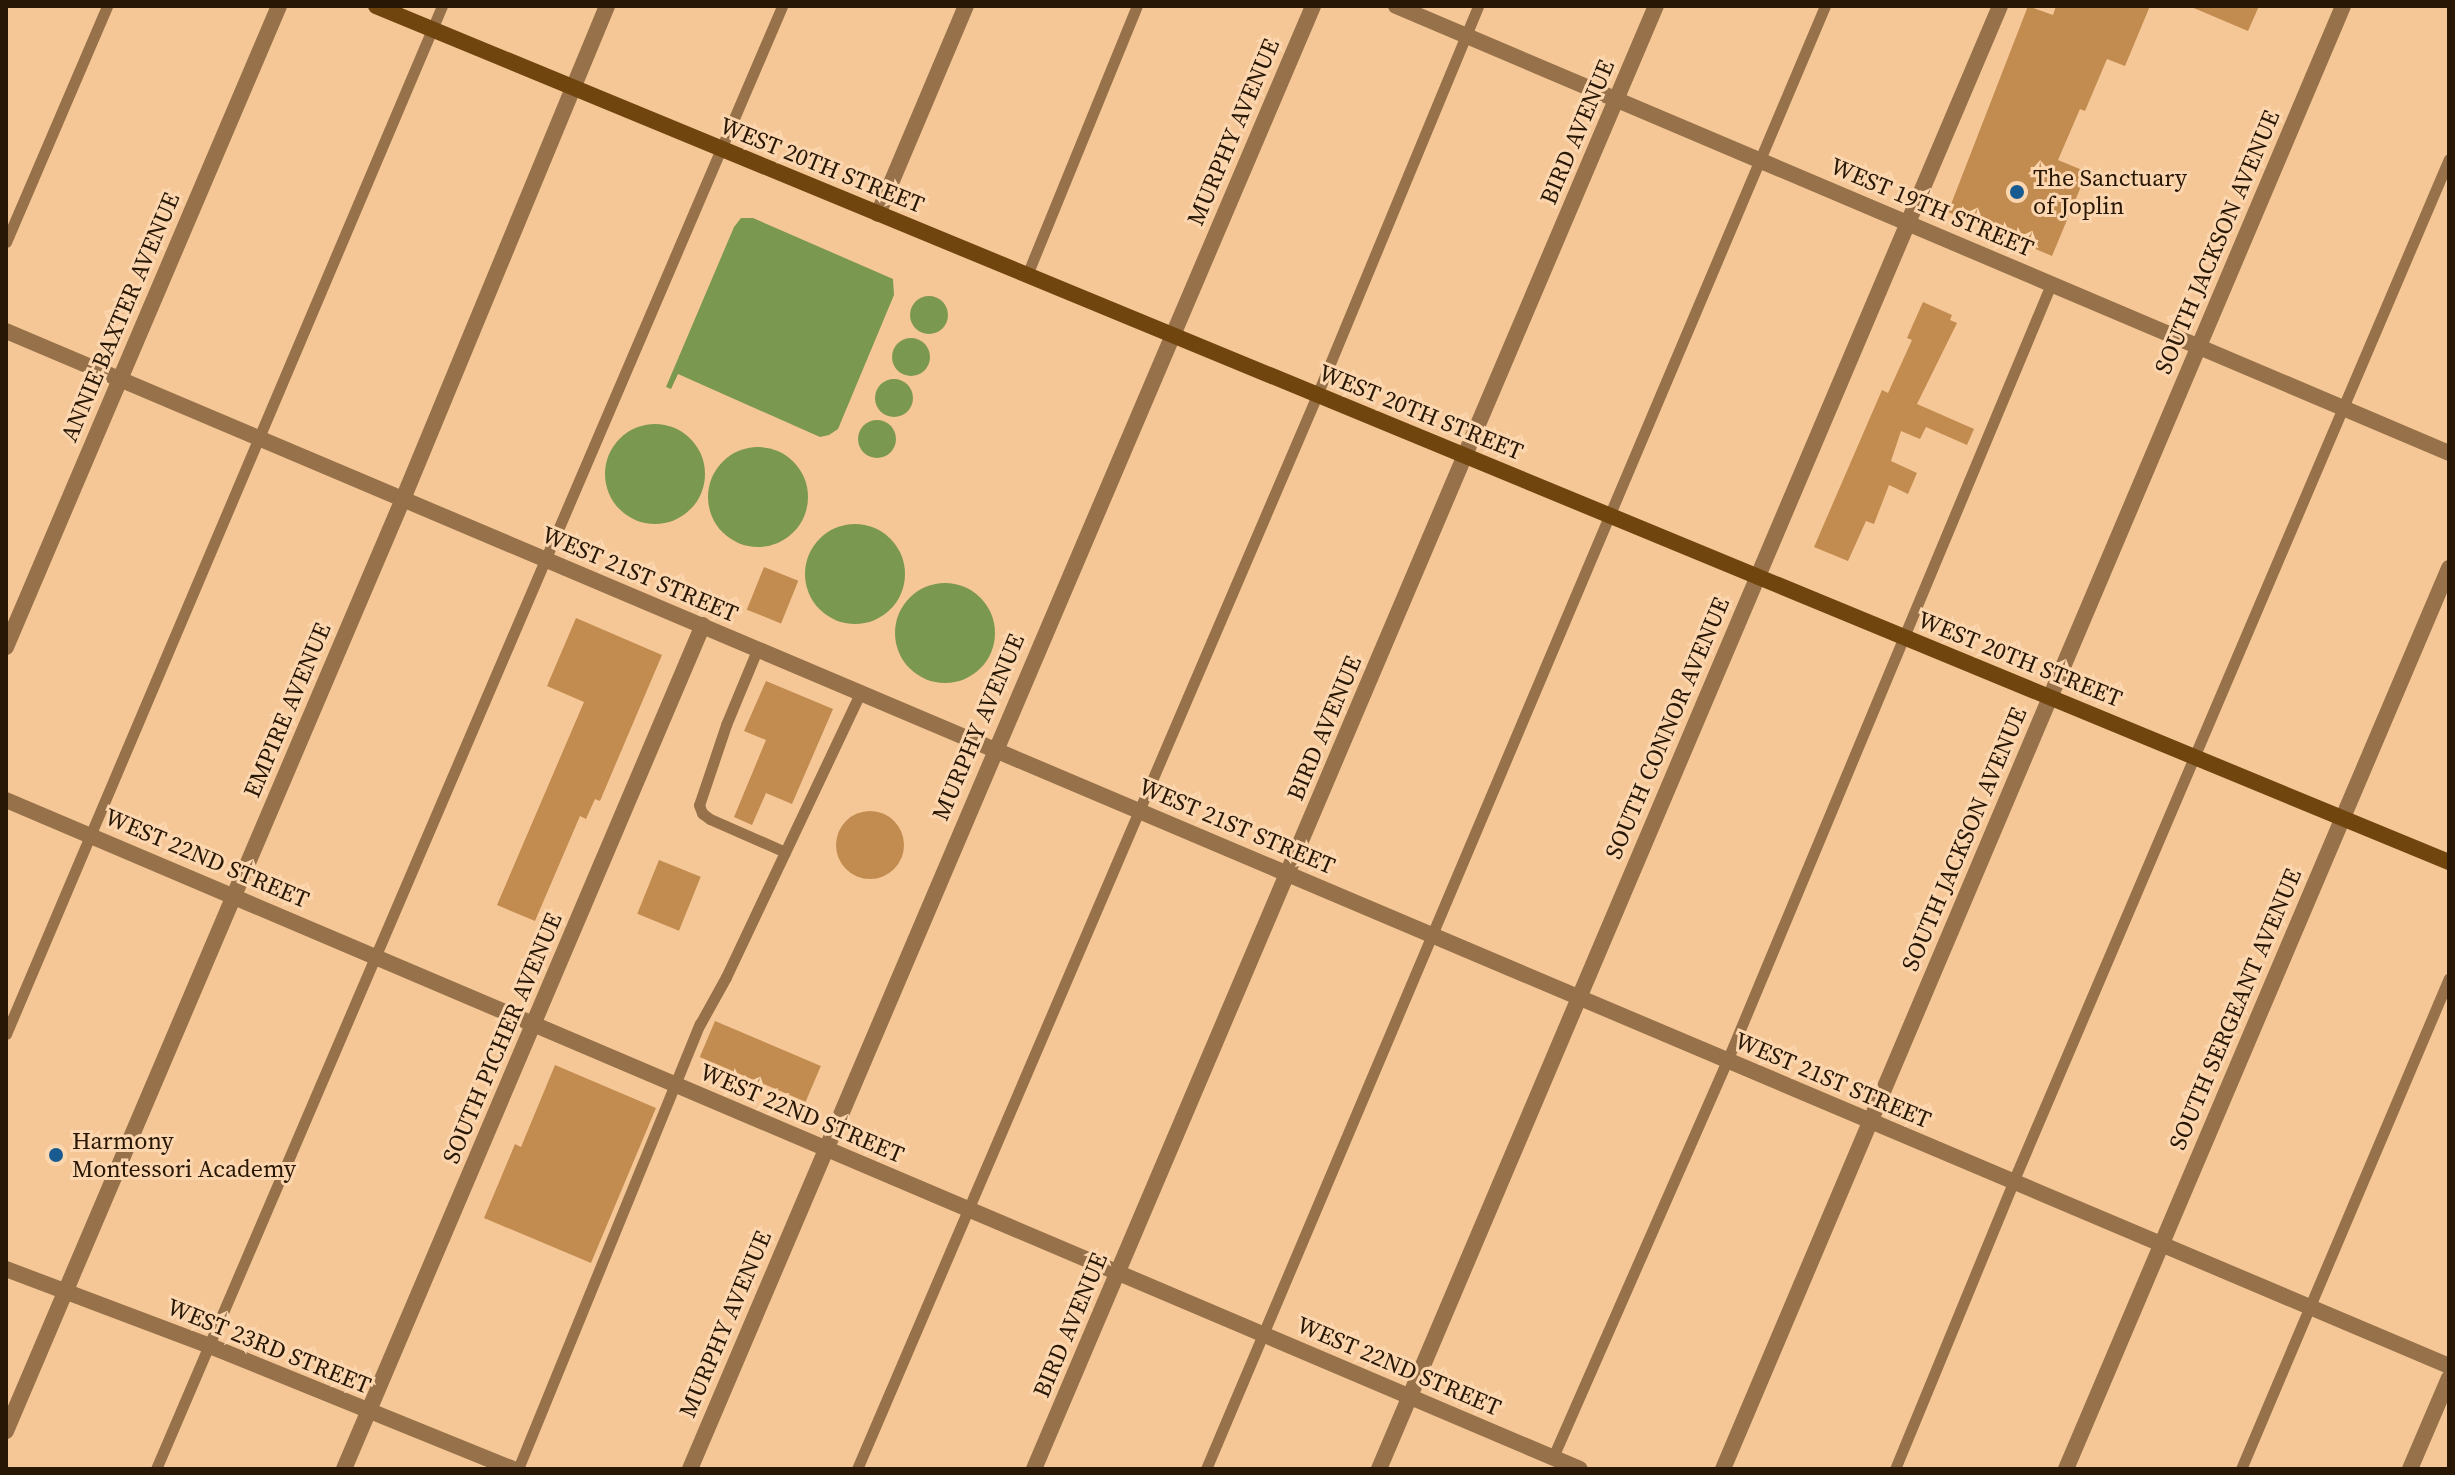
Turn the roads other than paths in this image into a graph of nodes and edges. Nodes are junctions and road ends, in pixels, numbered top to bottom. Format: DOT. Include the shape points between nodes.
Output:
graph roads {
  1 [pos="107,6"];
  2 [pos="279,6"];
  3 [pos="376,6"];
  4 [pos="442,6"];
  5 [pos="607,6"];
  6 [pos="782,6"];
  7 [pos="966,6"];
  8 [pos="1137,6"];
  9 [pos="1313,6"];
  10 [pos="1396,6"];
  11 [pos="1478,6"];
  12 [pos="1656,6"];
  13 [pos="1825,6"];
  14 [pos="2000,6"];
  15 [pos="2343,6"];
  16 [pos="433,29"];
  17 [pos="1465,35"];
  18 [pos="572,87"];
  19 [pos="1617,100"];
  20 [pos="722,149"];
  21 [pos="2449,159"];
  22 [pos="1761,161"];
  23 [pos="878,214"];
  24 [pos="1907,223"];
  25 [pos="6,242"];
  26 [pos="1027,275"];
  27 [pos="2051,284"];
  28 [pos="6,331"];
  29 [pos="1172,335"];
  30 [pos="2199,347"];
  31 [pos="120,379"];
  32 [pos="1317,395"];
  33 [pos="2343,408"];
  34 [pos="257,437"];
  35 [pos="2449,453"];
  36 [pos="1466,456"];
  37 [pos="403,499"];
  38 [pos="1610,515"];
  39 [pos="545,559"];
  40 [pos="2449,568"];
  41 [pos="1757,576"];
  42 [pos="703,625"];
  43 [pos="1904,637"];
  44 [pos="6,647"];
  45 [pos="757,650"];
  46 [pos="861,692"];
  47 [pos="2050,697"];
  48 [pos="995,749"];
  49 [pos="2195,757"];
  50 [pos="6,800"];
  51 [pos="1139,810"];
  52 [pos="2343,818"];
  53 [pos="90,834"];
  54 [pos="785,852"];
  55 [pos="2449,862"];
  56 [pos="1288,874"];
  57 [pos="234,897"];
  58 [pos="1432,936"];
  59 [pos="377,958"];
  60 [pos="2449,978"];
  61 [pos="1578,998"];
  62 [pos="534,1025"];
  63 [pos="6,1034"];
  64 [pos="1727,1061"];
  65 [pos="673,1084"];
  66 [pos="1870,1122"];
  67 [pos="825,1149"];
  68 [pos="2013,1182"];
  69 [pos="970,1210"];
  70 [pos="2162,1245"];
  71 [pos="6,1269"];
  72 [pos="1118,1272"];
  73 [pos="64,1294"];
  74 [pos="2311,1307"];
  75 [pos="1263,1334"];
  76 [pos="210,1346"];
  77 [pos="2449,1366"];
  78 [pos="2449,1378"];
  79 [pos="1410,1396"];
  80 [pos="368,1412"];
  81 [pos="6,1431"];
  82 [pos="1553,1457"];
  83 [pos="156,1469"];
  84 [pos="344,1469"];
  85 [pos="515,1469"];
  86 [pos="690,1469"];
  87 [pos="857,1469"];
  88 [pos="1034,1469"];
  89 [pos="1206,1469"];
  90 [pos="1379,1469"];
  91 [pos="1580,1469"];
  92 [pos="1723,1469"];
  93 [pos="1895,1469"];
  94 [pos="2066,1469"];
  95 [pos="2241,1469"];
  96 [pos="2410,1469"];
  1 -- 25 [label="lane"];
  2 -- 31 [label="street, ANNIE BAXTER AVENUE"];
  3 -- 16 [label="main road, WEST 20TH STREET"];
  4 -- 16 [label="lane"];
  5 -- 18 [label="street, EMPIRE AVENUE"];
  6 -- 20 [label="lane"];
  7 -- 23 [label="street"];
  8 -- 26 [label="lane"];
  9 -- 29 [label="street, MURPHY AVENUE"];
  10 -- 17 [label="street, WEST 19TH STREET"];
  11 -- 17 [label="lane"];
  12 -- 19 [label="street, BIRD AVENUE"];
  13 -- 22 [label="lane"];
  14 -- 24 [label="street, SOUTH CONNOR AVENUE"];
  15 -- 30 [label="street, SOUTH JACKSON AVENUE"];
  16 -- 18 [label="main road, WEST 20TH STREET"];
  16 -- 34 [label="lane"];
  17 -- 19 [label="street, WEST 19TH STREET"];
  17 -- 32 [label="lane"];
  18 -- 20 [label="main road, WEST 20TH STREET"];
  18 -- 37 [label="street, EMPIRE AVENUE"];
  19 -- 22 [label="street, WEST 19TH STREET"];
  19 -- 36 [label="street, BIRD AVENUE"];
  20 -- 23 [label="main road, WEST 20TH STREET"];
  20 -- 39 [label="lane"];
  21 -- 33 [label="lane"];
  22 -- 24 [label="street, WEST 19TH STREET"];
  22 -- 38 [label="lane"];
  23 -- 26 [label="main road, WEST 20TH STREET"];
  24 -- 27 [label="street, WEST 19TH STREET"];
  24 -- 41 [label="street, SOUTH CONNOR AVENUE"];
  26 -- 29 [label="main road, WEST 20TH STREET"];
  27 -- 30 [label="street, WEST 19TH STREET"];
  27 -- 43 [label="lane"];
  28 -- 31 [label="street, WEST 21ST STREET"];
  29 -- 32 [label="main road, WEST 20TH STREET"];
  29 -- 48 [label="street, MURPHY AVENUE"];
  30 -- 33 [label="street, WEST 19TH STREET"];
  30 -- 47 [label="street, SOUTH JACKSON AVENUE"];
  31 -- 34 [label="street, WEST 21ST STREET"];
  31 -- 44 [label="street, ANNIE BAXTER AVENUE"];
  32 -- 36 [label="main road, WEST 20TH STREET"];
  32 -- 51 [label="lane"];
  33 -- 35 [label="street, WEST 19TH STREET"];
  33 -- 49 [label="lane"];
  34 -- 37 [label="street, WEST 21ST STREET"];
  34 -- 53 [label="lane"];
  36 -- 38 [label="main road, WEST 20TH STREET"];
  36 -- 56 [label="street, BIRD AVENUE"];
  37 -- 39 [label="street, WEST 21ST STREET"];
  37 -- 57 [label="street, EMPIRE AVENUE"];
  38 -- 41 [label="main road, WEST 20TH STREET"];
  38 -- 58 [label="lane"];
  39 -- 42 [label="street, WEST 21ST STREET"];
  39 -- 59 [label="lane"];
  40 -- 52 [label="street, SOUTH SERGEANT AVENUE"];
  41 -- 43 [label="main road, WEST 20TH STREET"];
  41 -- 61 [label="street, SOUTH CONNOR AVENUE"];
  42 -- 45 [label="street, WEST 21ST STREET"];
  42 -- 62 [label="street, SOUTH PICHER AVENUE"];
  43 -- 47 [label="main road, WEST 20TH STREET"];
  43 -- 64 [label="lane"];
  45 -- 46 [label="street, WEST 21ST STREET"];
  45 -- 54 [label="lane" via="699,805 710,819"];
  46 -- 48 [label="street, WEST 21ST STREET"];
  46 -- 54 [label="lane"];
  47 -- 49 [label="main road, WEST 20TH STREET"];
  47 -- 66 [label="street, SOUTH JACKSON AVENUE"];
  48 -- 51 [label="street, WEST 21ST STREET"];
  48 -- 67 [label="street, MURPHY AVENUE"];
  49 -- 52 [label="main road, WEST 20TH STREET"];
  49 -- 68 [label="lane"];
  50 -- 53 [label="street, WEST 22ND STREET"];
  51 -- 56 [label="street, WEST 21ST STREET"];
  51 -- 69 [label="lane"];
  52 -- 55 [label="main road, WEST 20TH STREET"];
  52 -- 70 [label="street, SOUTH SERGEANT AVENUE"];
  53 -- 57 [label="street, WEST 22ND STREET"];
  53 -- 63 [label="lane"];
  54 -- 65 [label="lane"];
  56 -- 58 [label="street, WEST 21ST STREET"];
  56 -- 72 [label="street, BIRD AVENUE"];
  57 -- 59 [label="street, WEST 22ND STREET"];
  57 -- 73 [label="street, EMPIRE AVENUE"];
  58 -- 61 [label="street, WEST 21ST STREET"];
  58 -- 75 [label="lane"];
  59 -- 62 [label="street, WEST 22ND STREET"];
  59 -- 76 [label="lane"];
  60 -- 74 [label="lane"];
  61 -- 64 [label="street, WEST 21ST STREET"];
  61 -- 79 [label="street, SOUTH CONNOR AVENUE"];
  62 -- 65 [label="street, WEST 22ND STREET"];
  62 -- 80 [label="street, SOUTH PICHER AVENUE"];
  64 -- 66 [label="street, WEST 21ST STREET"];
  64 -- 82 [label="lane"];
  65 -- 67 [label="street, WEST 22ND STREET"];
  65 -- 85 [label="lane"];
  66 -- 68 [label="street, WEST 21ST STREET"];
  66 -- 92 [label="street, SOUTH JACKSON AVENUE"];
  67 -- 69 [label="street, WEST 22ND STREET"];
  67 -- 86 [label="street, MURPHY AVENUE"];
  68 -- 70 [label="street, WEST 21ST STREET"];
  68 -- 93 [label="lane"];
  69 -- 72 [label="street, WEST 22ND STREET"];
  69 -- 87 [label="lane"];
  70 -- 74 [label="street, WEST 21ST STREET"];
  70 -- 94 [label="street, SOUTH SERGEANT AVENUE"];
  71 -- 73 [label="street, WEST 23RD STREET"];
  72 -- 75 [label="street, WEST 22ND STREET"];
  72 -- 88 [label="street, BIRD AVENUE"];
  73 -- 76 [label="street, WEST 23RD STREET"];
  73 -- 81 [label="street, EMPIRE AVENUE"];
  74 -- 77 [label="street, WEST 21ST STREET"];
  74 -- 95 [label="lane"];
  75 -- 79 [label="street, WEST 22ND STREET"];
  75 -- 89 [label="lane"];
  76 -- 80 [label="street, WEST 23RD STREET"];
  76 -- 83 [label="lane"];
  78 -- 96 [label="street"];
  79 -- 82 [label="street, WEST 22ND STREET"];
  79 -- 90 [label="street, SOUTH CONNOR AVENUE"];
  80 -- 84 [label="street, SOUTH PICHER AVENUE"];
  80 -- 85 [label="street, WEST 23RD STREET"];
  82 -- 91 [label="street, WEST 22ND STREET"];
}
